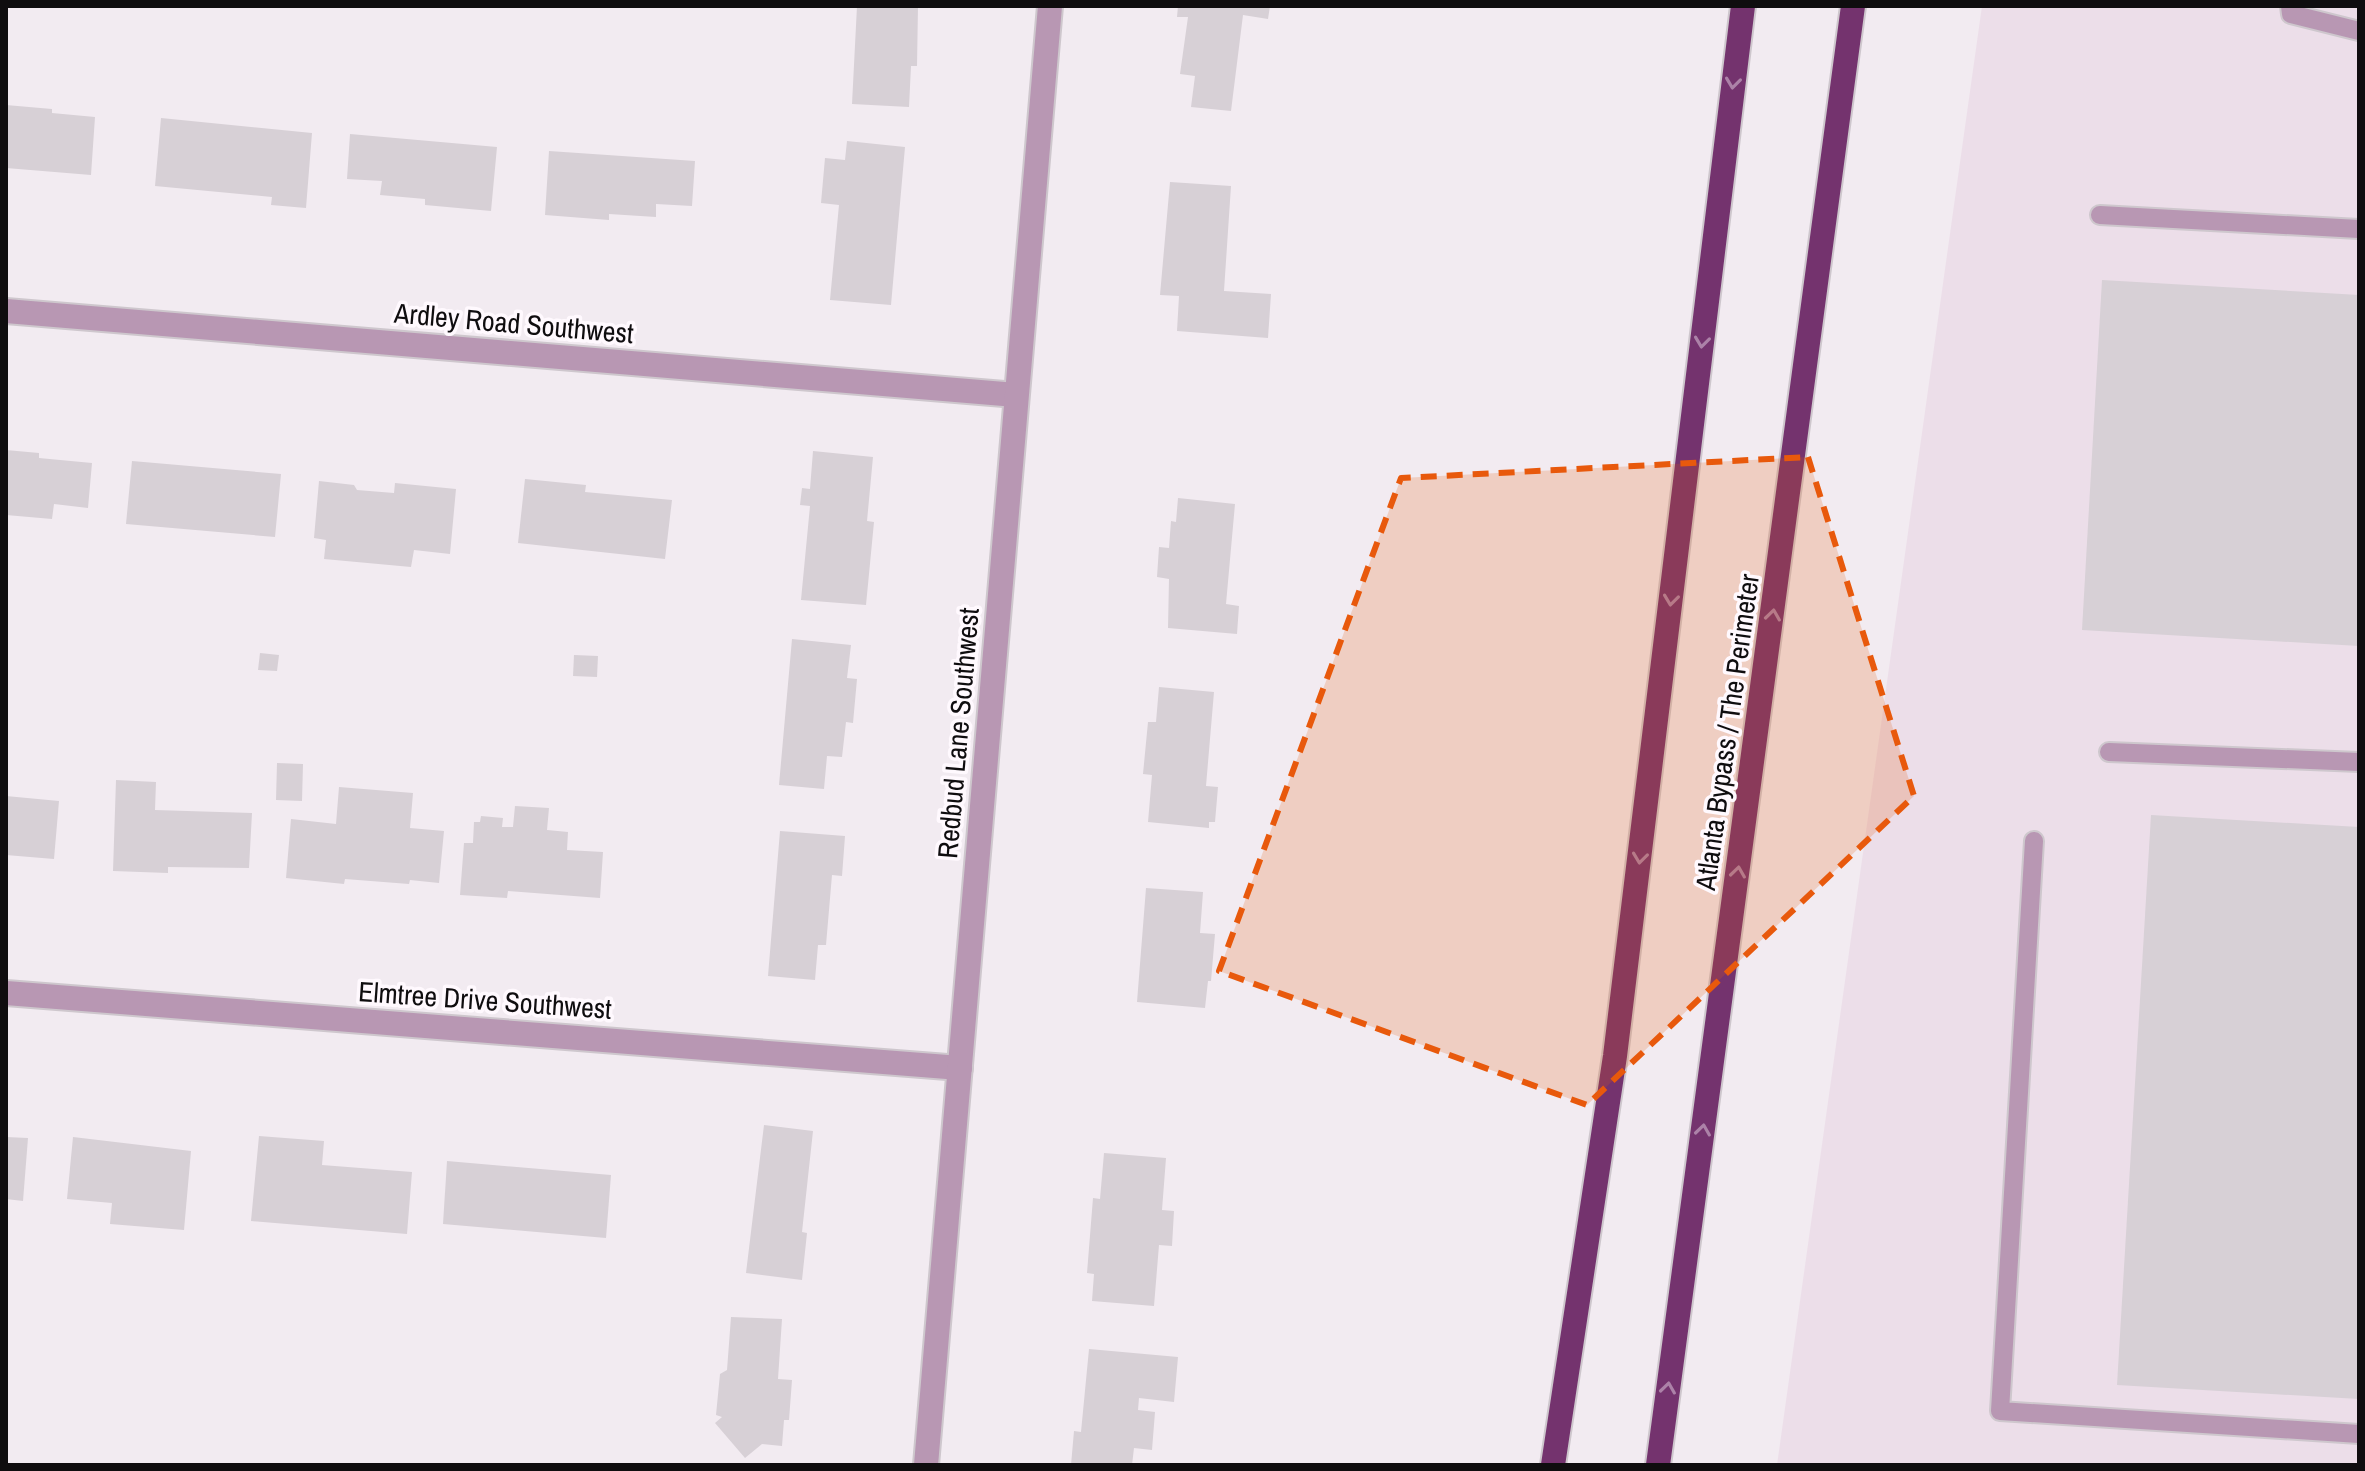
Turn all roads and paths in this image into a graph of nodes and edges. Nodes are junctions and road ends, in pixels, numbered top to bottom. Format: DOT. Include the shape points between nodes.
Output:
graph roads {
  1 [pos="1050,6"];
  2 [pos="1743,6"];
  3 [pos="1853,6"];
  4 [pos="2290,6"];
  5 [pos="2359,31"];
  6 [pos="2100,215"];
  7 [pos="2359,229"];
  8 [pos="6,311"];
  9 [pos="1016,395"];
  10 [pos="2109,752"];
  11 [pos="2359,762"];
  12 [pos="2034,841"];
  13 [pos="6,993"];
  14 [pos="960,1068"];
  15 [pos="2359,1434"];
  16 [pos="926,1465"];
  17 [pos="1553,1465"];
  18 [pos="1658,1465"];
  1 -- 9 [label="street, Redbud Lane Southwest"];
  2 -- 17 [label="highway, one-way" via="1615,1056"];
  18 -- 3 [label="highway, Atlanta Bypass / The Perimeter, one-way"];
  4 -- 5 [label="lane" via="2291,14"];
  6 -- 7 [label="lane"];
  8 -- 9 [label="street, Ardley Road Southwest"];
  9 -- 14 [label="street, Redbud Lane Southwest"];
  10 -- 11 [label="lane"];
  12 -- 15 [label="lane" via="2000,1411"];
  13 -- 14 [label="street, Elmtree Drive Southwest"];
  14 -- 16 [label="street, Redbud Lane Southwest"];
}
